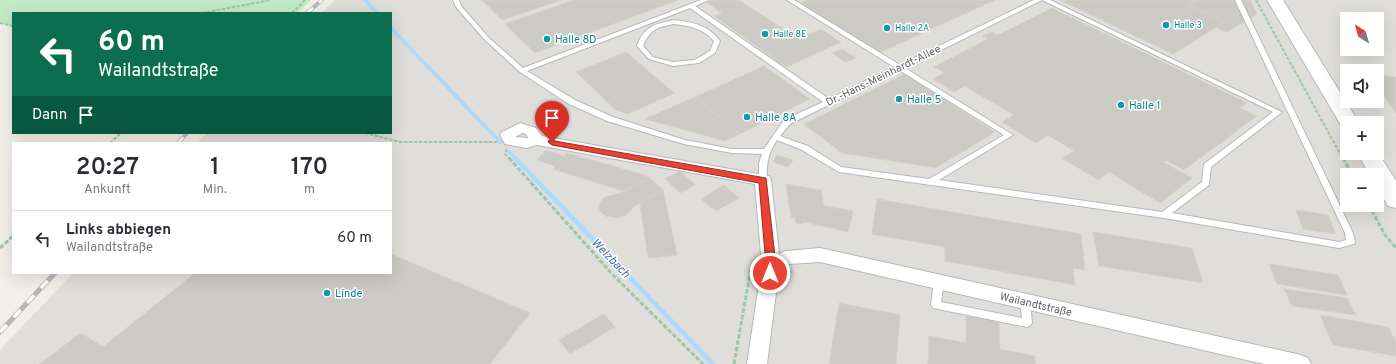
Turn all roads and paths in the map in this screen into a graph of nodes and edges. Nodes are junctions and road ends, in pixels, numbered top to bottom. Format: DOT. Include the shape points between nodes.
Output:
graph roads {
  1 [pos="271,0"];
  2 [pos="305,0"];
  3 [pos="456,0"];
  4 [pos="706,0"];
  5 [pos="790,0"];
  6 [pos="1037,0"];
  7 [pos="1045,0"];
  8 [pos="1238,0"];
  9 [pos="1256,0"];
  10 [pos="1275,0"];
  11 [pos="691,6"];
  12 [pos="207,12"];
  13 [pos="293,12"];
  14 [pos="0,24"];
  15 [pos="12,26"];
  16 [pos="656,26"];
  17 [pos="900,67"];
  18 [pos="522,71"];
  19 [pos="828,102"];
  20 [pos="1278,112"];
  21 [pos="1345,116"];
  22 [pos="1294,119"];
  23 [pos="120,134"];
  24 [pos="369,134"];
  25 [pos="776,137"];
  26 [pos="510,141"];
  27 [pos="111,142"];
  28 [pos="486,142"];
  29 [pos="765,152"];
  30 [pos="1372,160"];
  31 [pos="1348,168"];
  32 [pos="763,180"];
  33 [pos="932,181"];
  34 [pos="1396,200"];
  35 [pos="1373,212"];
  36 [pos="1164,215"];
  37 [pos="12,237"];
  38 [pos="0,248"];
  39 [pos="1396,248"];
  40 [pos="771,265"];
  41 [pos="797,267"];
  42 [pos="751,268"];
  43 [pos="784,285"];
  44 [pos="703,364"];
  45 [pos="734,364"];
  46 [pos="757,364"];
  47 [pos="1301,364"];
  1 -- 12 [label="path"];
  2 -- 13 [label="path"];
  3 -- 18 [label="lane" via="458,6 487,39"];
  4 -- 11 [label="lane"];
  5 -- 17 [label="lane"];
  6 -- 17 [label="lane, Dr.-Hans-Meinhardt-Allee"];
  7 -- 20 [label="lane"];
  8 -- 22 [label="lane"];
  9 -- 31 [label="path"];
  10 -- 21 [label="main road"];
  11 -- 18 [label="lane"];
  11 -- 19 [label="lane"];
  14 -- 15 [label="path"];
  16 -- 16 [label="lane" via="644,34 640,46 651,58 673,64 697,62 713,52 717,41 710,31 694,24 674,22"];
  17 -- 19 [label="lane, Dr.-Hans-Meinhardt-Allee"];
  17 -- 33 [label="lane" via="1009,135"];
  18 -- 29 [label="lane" via="572,102 610,119 684,142 732,151"];
  19 -- 25 [label="lane, Dr.-Hans-Meinhardt-Allee" via="787,122"];
  20 -- 22 [label="lane"];
  20 -- 36 [label="lane" via="1207,166 1206,183"];
  22 -- 36 [label="lane" via="1351,242 1339,245"];
  23 -- 27 [label="path"];
  24 -- 28 [label="path" via="400,142"];
  25 -- 29 [label="lane, Dr.-Hans-Meinhardt-Allee"];
  25 -- 33 [label="lane" via="805,148 839,169"];
  26 -- 32 [label="street" via="526,143 537,140"];
  26 -- 44 [label="path" via="505,154 613,276"];
  29 -- 32 [label="lane, Dr.-Hans-Meinhardt-Allee" via="761,164"];
  30 -- 34 [label="main road"];
  32 -- 40 [label="street"];
  33 -- 36 [label="lane"];
  35 -- 39 [label="path" via="1385,235"];
  37 -- 38 [label="path"];
  40 -- 46 [label="street"];
  40 -- 47 [label="street, Wailandtstraße" via="786,258 820,256"];
  41 -- 43 [label="path" via="790,272"];
  42 -- 45 [label="path"];
}
